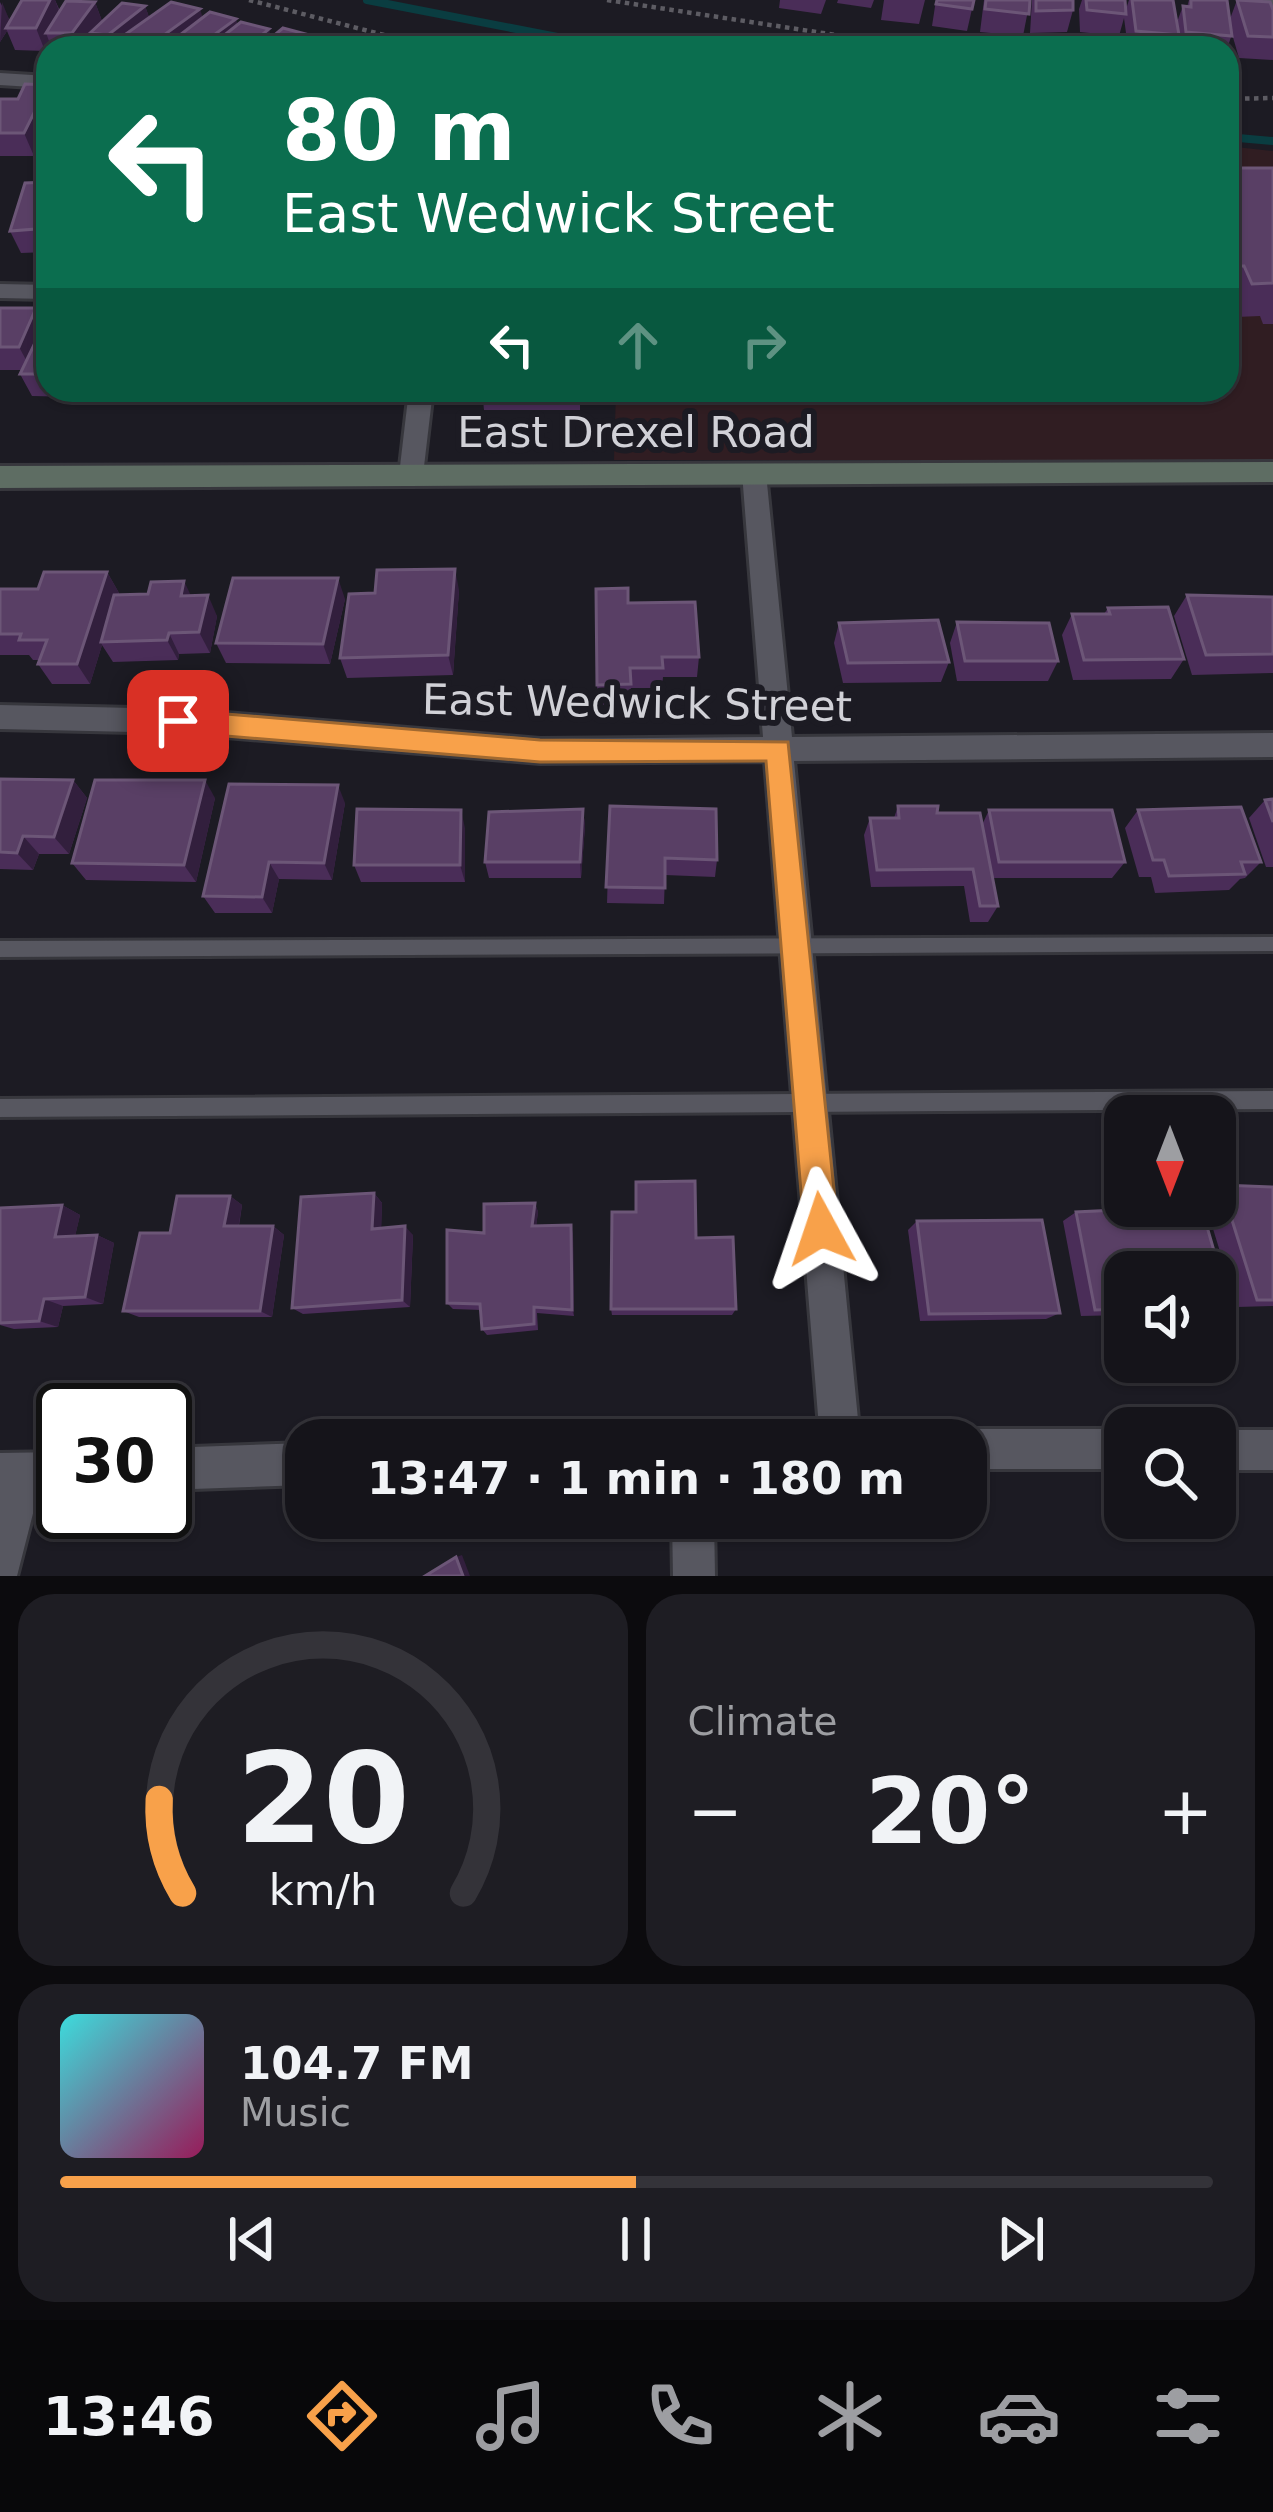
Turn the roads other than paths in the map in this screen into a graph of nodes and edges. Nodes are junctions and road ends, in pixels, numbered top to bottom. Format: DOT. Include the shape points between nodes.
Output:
graph roads {
  1 [pos="1264,0"];
  2 [pos="1273,1"];
  3 [pos="1,80"];
  4 [pos="36,81"];
  5 [pos="0,291"];
  6 [pos="36,292"];
  7 [pos="420,402"];
  8 [pos="1273,472"];
  9 [pos="754,473"];
  10 [pos="411,475"];
  11 [pos="0,476"];
  12 [pos="0,717"];
  13 [pos="1273,745"];
  14 [pos="779,749"];
  15 [pos="1273,944"];
  16 [pos="796,945"];
  17 [pos="0,949"];
  18 [pos="1273,1100"];
  19 [pos="809,1103"];
  20 [pos="0,1108"];
  21 [pos="838,1419"];
  22 [pos="987,1449"];
  23 [pos="1104,1450"];
  24 [pos="1236,1450"];
  25 [pos="1273,1450"];
  26 [pos="285,1465"];
  27 [pos="192,1468"];
  28 [pos="28,1474"];
  29 [pos="693,1539"];
  30 [pos="0,1565"];
  31 [pos="694,1576"];
  1 -- 2 [label="street"];
  3 -- 4 [label="street"];
  5 -- 6 [label="street"];
  7 -- 10 [label="street"];
  8 -- 9 [label="street, East Drexel Road"];
  9 -- 10 [label="street, East Drexel Road"];
  9 -- 14 [label="street"];
  10 -- 11 [label="street, East Drexel Road"];
  12 -- 14 [label="street, East Wedwick Street" via="178,721 540,751"];
  13 -- 14 [label="street, East Wedwick Street"];
  14 -- 16 [label="street"];
  15 -- 16 [label="lane"];
  16 -- 17 [label="lane"];
  16 -- 19 [label="street"];
  18 -- 19 [label="lane"];
  19 -- 20 [label="lane"];
  19 -- 21 [label="street"];
  22 -- 23 [label="street"];
  24 -- 25 [label="street"];
  26 -- 27 [label="street"];
  28 -- 30 [label="street"];
  29 -- 31 [label="street"];
}
